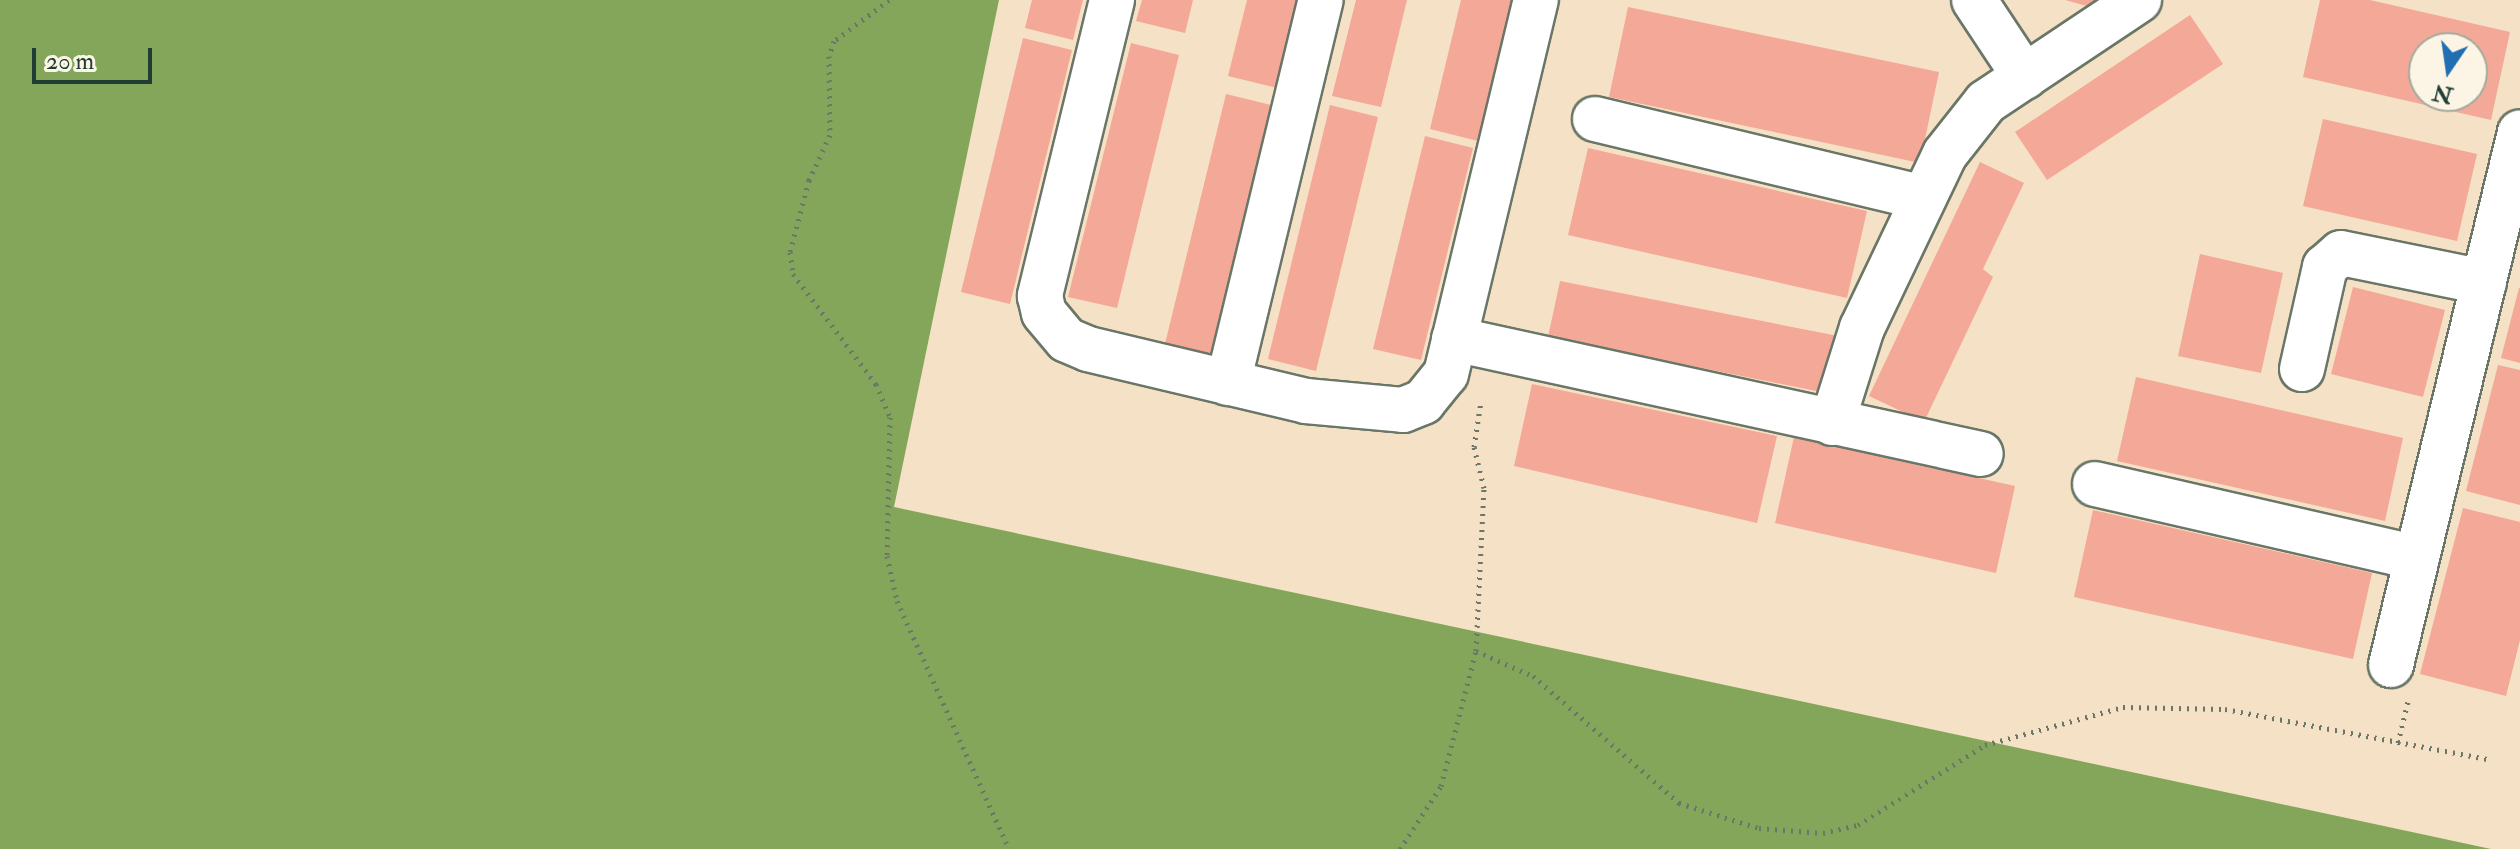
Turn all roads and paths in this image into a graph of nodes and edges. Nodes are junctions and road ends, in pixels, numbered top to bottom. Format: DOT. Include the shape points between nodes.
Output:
graph roads {
  1 [pos="889,0"];
  2 [pos="1112,0"];
  3 [pos="1321,0"];
  4 [pos="1536,0"];
  5 [pos="1974,0"];
  6 [pos="2139,0"];
  7 [pos="2025,77"];
  8 [pos="1595,119"];
  9 [pos="2520,132"];
  10 [pos="1919,197"];
  11 [pos="2484,282"];
  12 [pos="1454,339"];
  13 [pos="2302,369"];
  14 [pos="1228,383"];
  15 [pos="1832,423"];
  16 [pos="1981,454"];
  17 [pos="2095,484"];
  18 [pos="1483,500"];
  19 [pos="2417,558"];
  20 [pos="1476,651"];
  21 [pos="2391,665"];
  22 [pos="2487,759"];
  23 [pos="1009,849"];
  24 [pos="1400,849"];
  1 -- 23 [label="path" via="831,48 830,135 809,180 790,252 793,274 876,384 890,417 887,556 897,601"];
  2 -- 14 [label="lane" via="1040,296 1044,313 1067,340 1088,349"];
  3 -- 14 [label="lane"];
  4 -- 12 [label="lane"];
  5 -- 7 [label="lane"];
  6 -- 7 [label="lane"];
  7 -- 10 [label="lane" via="1986,102"];
  8 -- 10 [label="lane"];
  9 -- 11 [label="lane"];
  10 -- 15 [label="lane" via="1862,328"];
  11 -- 13 [label="lane" via="2341,253 2325,267"];
  11 -- 19 [label="lane"];
  12 -- 14 [label="lane" via="1438,388 1403,410 1306,401"];
  12 -- 15 [label="lane"];
  15 -- 16 [label="lane"];
  17 -- 19 [label="lane"];
  18 -- 20 [label="path"];
  19 -- 21 [label="lane"];
  20 -- 22 [label="path" via="1533,676 1679,803 1759,828 1823,833 1858,825 1985,745 2123,707 2225,709"];
  20 -- 24 [label="path" via="1441,786"];
}
